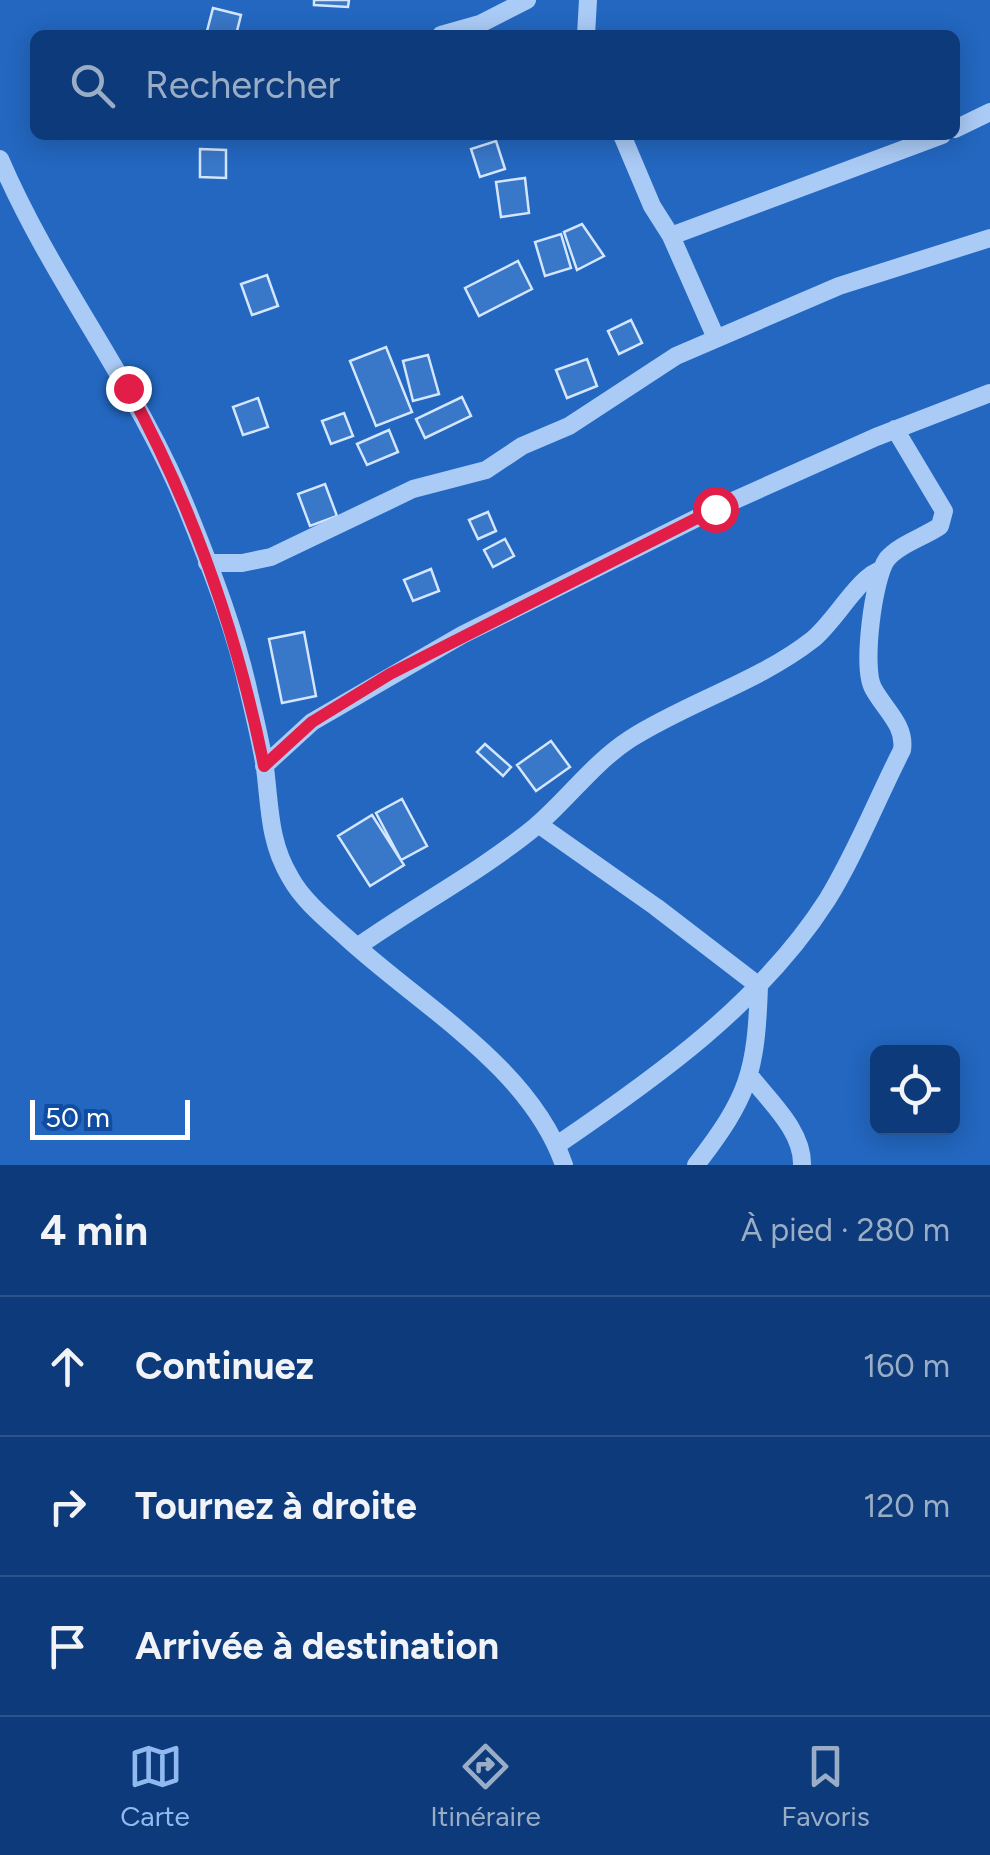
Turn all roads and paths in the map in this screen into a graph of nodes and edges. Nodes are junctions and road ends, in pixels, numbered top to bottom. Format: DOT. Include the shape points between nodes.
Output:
graph roads {
  1 [pos="527,0"];
  2 [pos="588,0"];
  3 [pos="459,30"];
  4 [pos="586,30"];
  5 [pos="990,112"];
  6 [pos="960,127"];
  7 [pos="624,140"];
  8 [pos="929,140"];
  9 [pos="0,160"];
  10 [pos="670,236"];
  11 [pos="990,238"];
  12 [pos="716,338"];
  13 [pos="990,393"];
  14 [pos="895,429"];
  15 [pos="207,563"];
  16 [pos="881,570"];
  17 [pos="264,766"];
  18 [pos="538,824"];
  19 [pos="356,947"];
  20 [pos="758,986"];
  21 [pos="750,1076"];
  22 [pos="557,1145"];
  23 [pos="564,1165"];
  24 [pos="696,1165"];
  25 [pos="802,1165"];
  1 -- 3 [label="street"];
  2 -- 4 [label="street"];
  5 -- 6 [label="street"];
  7 -- 10 [label="street"];
  8 -- 10 [label="street"];
  9 -- 15 [label="street" via="24,214 162,450"];
  10 -- 12 [label="street"];
  11 -- 12 [label="street" via="838,286"];
  12 -- 15 [label="street" via="486,470 413,488 271,556"];
  13 -- 14 [label="street"];
  14 -- 16 [label="street" via="944,516"];
  14 -- 17 [label="street" via="699,516 448,643 312,722"];
  15 -- 17 [label="street" via="248,688"];
  16 -- 18 [label="street" via="862,581 813,640 630,738"];
  16 -- 20 [label="street" via="868,678 900,728 902,750 829,896"];
  17 -- 19 [label="street" via="271,836 284,866"];
  18 -- 19 [label="street"];
  18 -- 20 [label="street"];
  19 -- 22 [label="street" via="502,1071 541,1115"];
  20 -- 21 [label="street"];
  20 -- 22 [label="street" via="636,1091"];
  21 -- 24 [label="street" via="739,1106"];
  21 -- 25 [label="street" via="793,1132"];
  22 -- 23 [label="street"];
}
